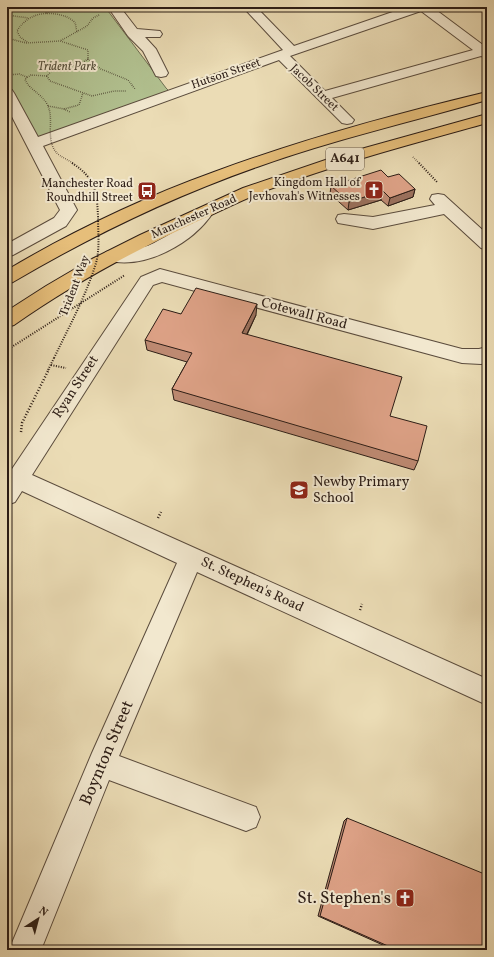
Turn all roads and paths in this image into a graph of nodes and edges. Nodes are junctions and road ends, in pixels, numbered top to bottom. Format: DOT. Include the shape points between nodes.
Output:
graph roads {
  1 [pos="58,7"];
  2 [pos="114,7"];
  3 [pos="249,7"];
  4 [pos="419,7"];
  5 [pos="424,7"];
  6 [pos="393,11"];
  7 [pos="45,14"];
  8 [pos="101,14"];
  9 [pos="7,15"];
  10 [pos="28,18"];
  11 [pos="77,32"];
  12 [pos="133,32"];
  13 [pos="155,34"];
  14 [pos="7,38"];
  15 [pos="60,41"];
  16 [pos="27,42"];
  17 [pos="485,52"];
  18 [pos="286,53"];
  19 [pos="88,59"];
  20 [pos="161,73"];
  21 [pos="7,76"];
  22 [pos="47,76"];
  23 [pos="28,77"];
  24 [pos="7,93"];
  25 [pos="83,93"];
  26 [pos="322,96"];
  27 [pos="487,96"];
  28 [pos="64,109"];
  29 [pos="487,118"];
  30 [pos="347,120"];
  31 [pos="398,143"];
  32 [pos="33,144"];
  33 [pos="442,203"];
  34 [pos="206,211"];
  35 [pos="344,219"];
  36 [pos="487,244"];
  37 [pos="9,246"];
  38 [pos="112,256"];
  39 [pos="7,278"];
  40 [pos="147,281"];
  41 [pos="7,320"];
  42 [pos="7,350"];
  43 [pos="487,354"];
  44 [pos="54,358"];
  45 [pos="10,484"];
  46 [pos="191,557"];
  47 [pos="487,692"];
  48 [pos="102,763"];
  49 [pos="246,817"];
  50 [pos="25,950"];
  1 -- 7 [label="path"];
  2 -- 12 [label="street"];
  3 -- 18 [label="street, Jacob Street"];
  4 -- 6 [label="street, Hutson Street"];
  5 -- 17 [label="street"];
  6 -- 18 [label="street, Hutson Street"];
  7 -- 10 [label="path"];
  7 -- 11 [label="path" via="64,15 75,23"];
  8 -- 11 [label="path"];
  9 -- 10 [label="path"];
  10 -- 16 [label="path" via="20,24 17,31"];
  11 -- 15 [label="path"];
  12 -- 13 [label="street"];
  12 -- 20 [label="street" via="149,49"];
  14 -- 16 [label="path" via="16,42"];
  15 -- 16 [label="path" via="42,44"];
  15 -- 19 [label="path" via="88,50"];
  17 -- 26 [label="street"];
  18 -- 26 [label="street, Jacob Street"];
  18 -- 32 [label="street, Hutson Street"];
  19 -- 22 [label="path" via="80,64 52,69"];
  19 -- 25 [label="path" via="101,69 128,80 137,91 114,91 92,96"];
  21 -- 23 [label="path" via="19,74"];
  22 -- 23 [label="path, bridge"];
  22 -- 25 [label="path" via="50,81"];
  23 -- 44 [label="path, Trident Way, bridge" via="25,79 27,85 41,95 48,106 51,140 56,152 80,168 92,181 97,194 96,262 80,304"];
  24 -- 32 [label="street" via="16,123"];
  25 -- 28 [label="path" via="79,105"];
  26 -- 30 [label="street, Jacob Street"];
  27 -- 39 [label="main road, Manchester Road / A641" via="300,148 221,175 147,204 99,227"];
  29 -- 31 [label="main road, Manchester Road / A641"];
  31 -- 33 [label="path" via="450,194"];
  31 -- 34 [label="main road, Manchester Road / A641" via="266,185"];
  32 -- 37 [label="street" via="69,210 60,222"];
  33 -- 35 [label="street" via="372,223"];
  33 -- 36 [label="street"];
  34 -- 38 [label="street" via="188,230 148,253"];
  38 -- 41 [label="main road" via="67,280"];
  40 -- 42 [label="path" via="134,269"];
  40 -- 43 [label="street, Cotewall Road" via="160,275 462,356 481,357"];
  40 -- 45 [label="street, Ryan Street"];
  45 -- 46 [label="street, St. Stephen's Road"];
  46 -- 47 [label="street, St. Stephen's Road"];
  46 -- 48 [label="street, Boynton Street"];
  48 -- 49 [label="street"];
  48 -- 50 [label="street, Boynton Street"];
}
